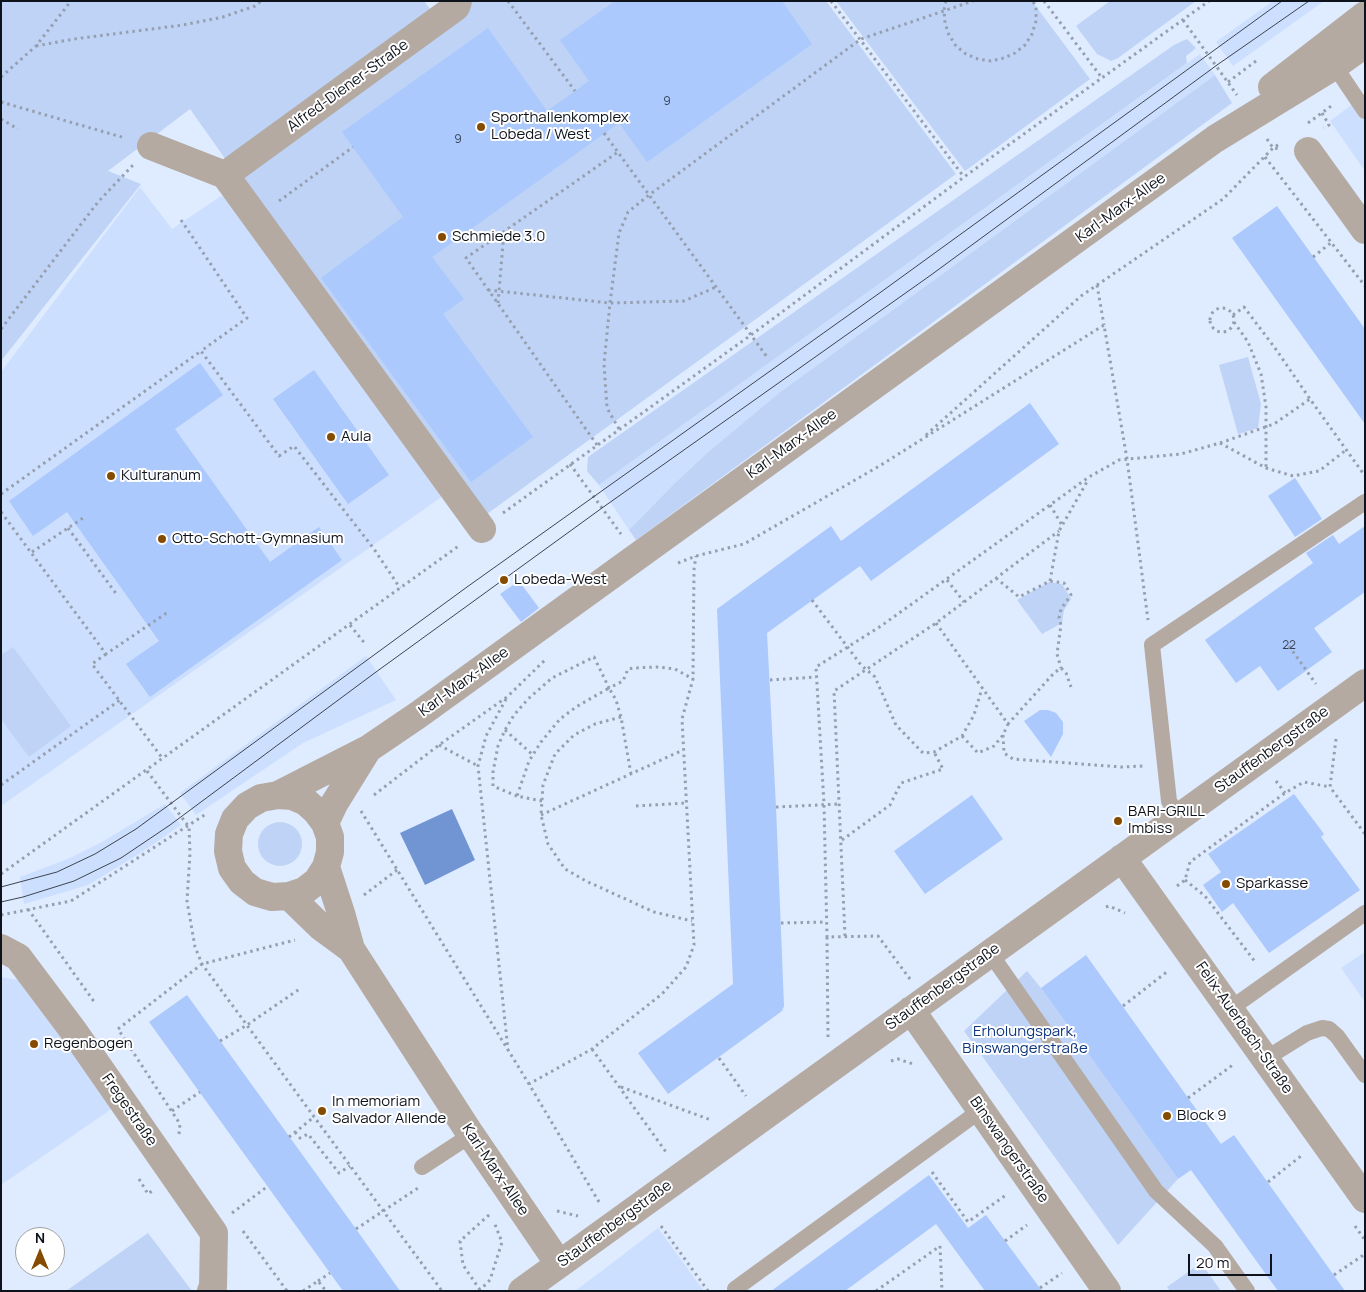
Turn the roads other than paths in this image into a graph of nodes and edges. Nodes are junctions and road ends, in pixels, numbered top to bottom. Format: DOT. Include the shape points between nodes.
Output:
graph roads {
  1 [pos="458,1"];
  2 [pos="1365,15"];
  3 [pos="1365,44"];
  4 [pos="1328,56"];
  5 [pos="1365,111"];
  6 [pos="1215,139"];
  7 [pos="1299,139"];
  8 [pos="151,146"];
  9 [pos="230,172"];
  10 [pos="1365,230"];
  11 [pos="1365,502"];
  12 [pos="482,529"];
  13 [pos="1365,683"];
  14 [pos="368,749"];
  15 [pos="278,794"];
  16 [pos="1178,817"];
  17 [pos="325,823"];
  18 [pos="1122,858"];
  19 [pos="326,867"];
  20 [pos="289,896"];
  21 [pos="1365,913"];
  22 [pos="1,948"];
  23 [pos="351,949"];
  24 [pos="990,953"];
  25 [pos="1230,1009"];
  26 [pos="911,1010"];
  27 [pos="1265,1059"];
  28 [pos="1365,1075"];
  29 [pos="981,1110"];
  30 [pos="471,1135"];
  31 [pos="422,1167"];
  32 [pos="1357,1210"];
  33 [pos="559,1264"];
  34 [pos="735,1289"];
  35 [pos="211,1291"];
  36 [pos="522,1291"];
  37 [pos="1107,1291"];
  38 [pos="1247,1291"];
  1 -- 9 [label="street, Alfred-Diener-Straße" via="456,7"];
  2 -- 4 [label="street, Karl-Marx-Allee"];
  3 -- 4 [label="street, Karl-Marx-Allee"];
  4 -- 5 [label="lane"];
  4 -- 6 [label="street, Karl-Marx-Allee"];
  4 -- 6 [label="street, Karl-Marx-Allee" via="1246,107"];
  6 -- 14 [label="street, Karl-Marx-Allee"];
  7 -- 10 [label="street"];
  8 -- 9 [label="street"];
  9 -- 12 [label="street" via="256,217"];
  11 -- 16 [label="lane" via="1152,645 1169,802"];
  13 -- 16 [label="street, Stauffenbergstraße"];
  14 -- 15 [label="street, Karl-Marx-Allee"];
  14 -- 17 [label="street, Karl-Marx-Allee"];
  15 -- 17 [label="street, Karl-Marx-Allee" via="306,802"];
  15 -- 20 [label="street, Karl-Marx-Allee" via="247,806 235,819 229,834 228,852 232,868 255,892 272,897"];
  16 -- 18 [label="street, Stauffenbergstraße"];
  17 -- 19 [label="street, Karl-Marx-Allee" via="330,837"];
  18 -- 24 [label="street, Stauffenbergstraße"];
  18 -- 25 [label="street, Felix-Auerbach-Straße"];
  19 -- 20 [label="street, Karl-Marx-Allee" via="317,881 304,891"];
  19 -- 23 [label="street, Karl-Marx-Allee"];
  20 -- 23 [label="street, Karl-Marx-Allee"];
  21 -- 25 [label="lane"];
  22 -- 35 [label="street, Fregestraße" via="18,957 214,1233"];
  23 -- 30 [label="street, Karl-Marx-Allee"];
  24 -- 26 [label="street, Stauffenbergstraße"];
  24 -- 38 [label="lane" via="1156,1191 1214,1246"];
  25 -- 27 [label="street, Felix-Auerbach-Straße"];
  26 -- 29 [label="street, Binswangerstraße"];
  26 -- 33 [label="street, Stauffenbergstraße"];
  27 -- 28 [label="lane" via="1314,1029 1329,1029"];
  27 -- 32 [label="street, Felix-Auerbach-Straße"];
  29 -- 34 [label="lane"];
  29 -- 37 [label="street, Binswangerstraße"];
  30 -- 31 [label="lane"];
  30 -- 33 [label="street, Karl-Marx-Allee"];
  33 -- 36 [label="street, Stauffenbergstraße"];
}
